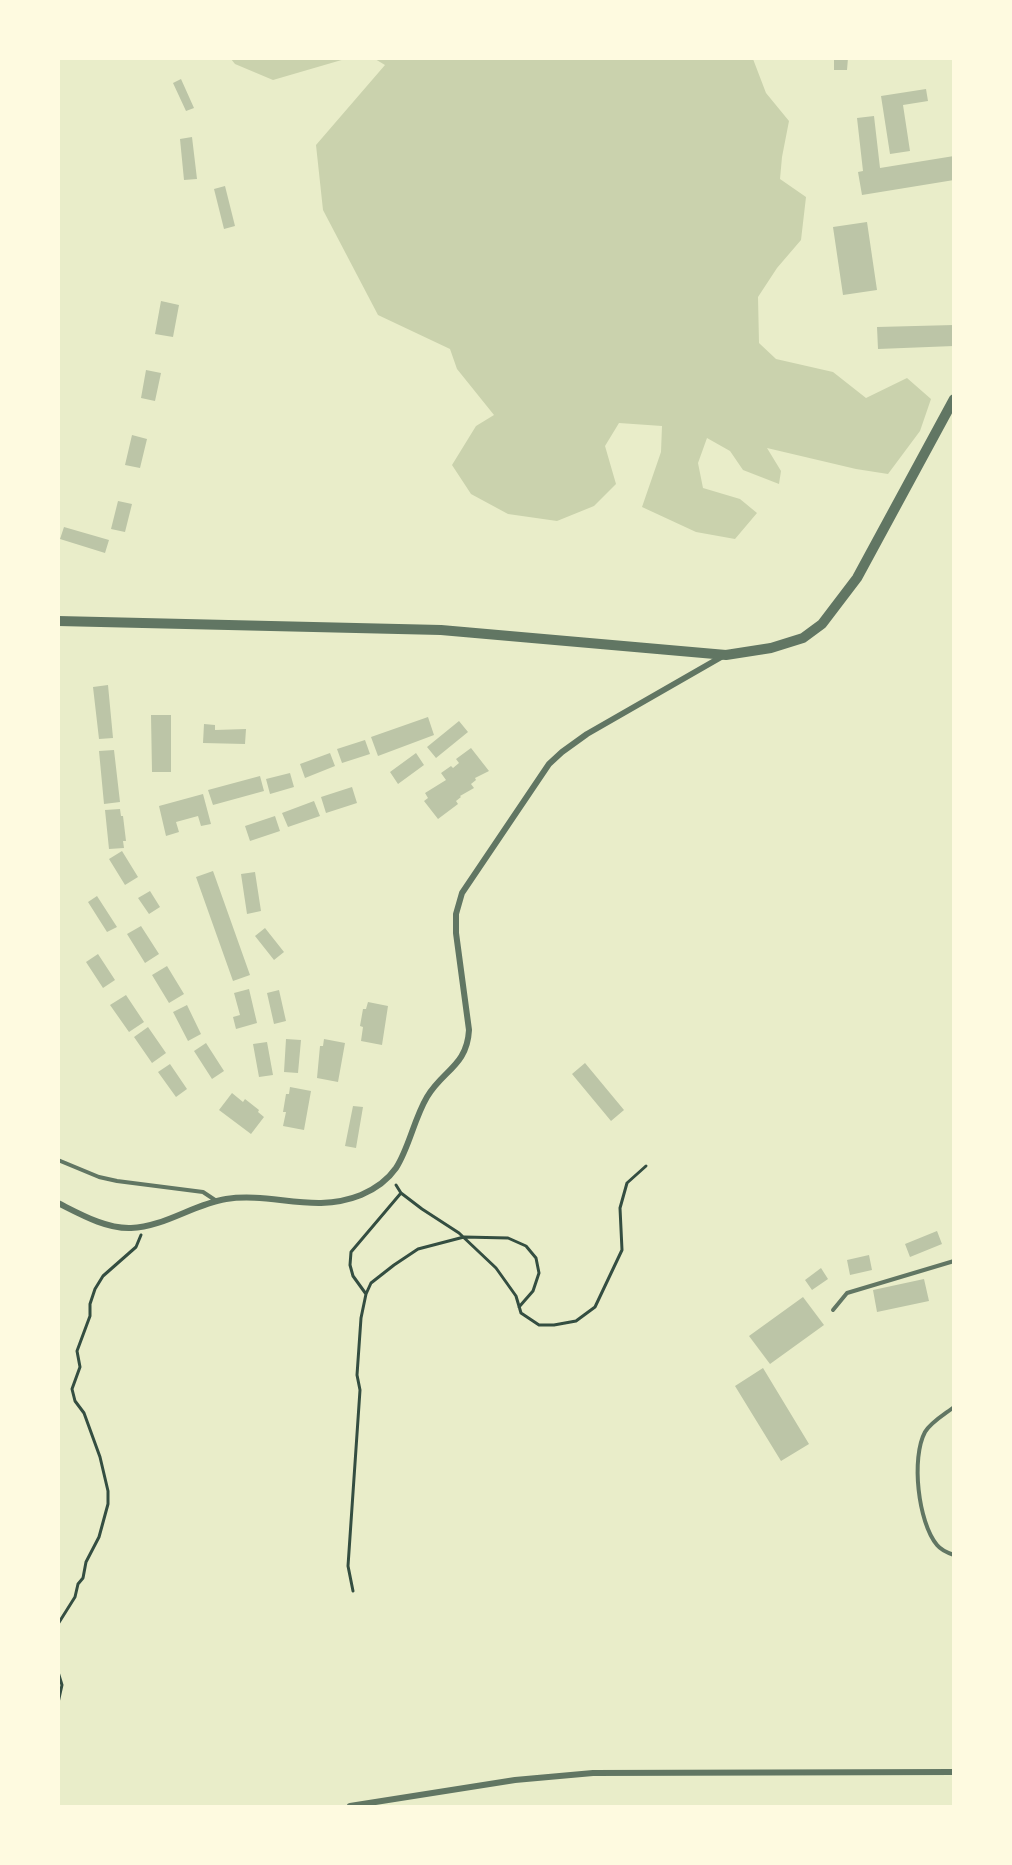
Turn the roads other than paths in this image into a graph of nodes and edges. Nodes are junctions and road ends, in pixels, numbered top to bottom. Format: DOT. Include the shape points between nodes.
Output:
graph roads {
  1 [pos="954,399"];
  2 [pos="58,621"];
  3 [pos="726,655"];
  4 [pos="58,1161"];
  5 [pos="216,1201"];
  6 [pos="58,1203"];
  7 [pos="954,1261"];
  8 [pos="833,1310"];
  9 [pos="954,1407"];
  10 [pos="954,1555"];
  11 [pos="954,1772"];
  12 [pos="350,1806"];
  1 -- 3 [label="street" via="856,578 822,624 803,638"];
  2 -- 3 [label="street" via="441,630"];
  3 -- 5 [label="street" via="562,752 549,764 462,893 456,933 468,1043 463,1057 428,1095 390,1175 371,1191 331,1204 252,1198"];
  4 -- 5 [label="lane" via="117,1181 203,1192"];
  5 -- 6 [label="street" via="131,1228 106,1224"];
  7 -- 8 [label="lane" via="847,1293"];
  9 -- 10 [label="lane" via="926,1430 918,1452 917,1481 927,1524 938,1546"];
  11 -- 12 [label="street" via="593,1773 515,1780"];
}
